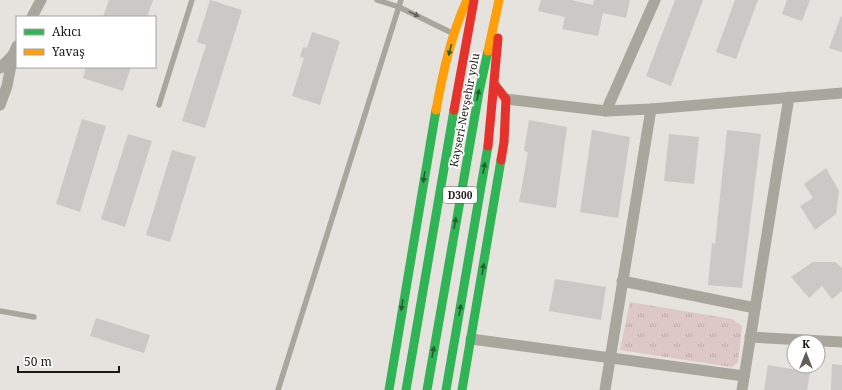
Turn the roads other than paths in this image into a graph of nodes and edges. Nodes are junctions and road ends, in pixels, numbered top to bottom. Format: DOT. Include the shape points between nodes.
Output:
graph roads {
  1 [pos="41,0"];
  2 [pos="192,0"];
  3 [pos="378,0"];
  4 [pos="401,0"];
  5 [pos="467,0"];
  6 [pos="474,0"];
  7 [pos="500,0"];
  8 [pos="655,0"];
  9 [pos="400,7"];
  10 [pos="33,16"];
  11 [pos="454,34"];
  12 [pos="15,51"];
  13 [pos="0,68"];
  14 [pos="495,85"];
  15 [pos="842,93"];
  16 [pos="789,97"];
  17 [pos="506,99"];
  18 [pos="0,105"];
  19 [pos="159,105"];
  20 [pos="651,110"];
  21 [pos="606,111"];
  22 [pos="622,282"];
  23 [pos="755,308"];
  24 [pos="0,311"];
  25 [pos="34,317"];
  26 [pos="750,337"];
  27 [pos="471,339"];
  28 [pos="842,342"];
  29 [pos="610,357"];
  30 [pos="744,376"];
  31 [pos="278,390"];
  32 [pos="388,390"];
  33 [pos="406,390"];
  34 [pos="427,390"];
  35 [pos="446,390"];
  36 [pos="462,390"];
  37 [pos="605,390"];
  38 [pos="742,390"];
  1 -- 10 [label="street"];
  2 -- 19 [label="lane"];
  3 -- 9 [label="lane"];
  4 -- 9 [label="lane"];
  5 -- 11 [label="main road"];
  6 -- 33 [label="main road, Kayseri-Nevşehir yolu / D300"];
  7 -- 14 [label="main road"];
  34 -- 7 [label="main road, Kayseri-Nevşehir yolu / D300, one-way" via="479,92"];
  8 -- 21 [label="street"];
  9 -- 11 [label="lane, one-way"];
  9 -- 31 [label="lane"];
  11 -- 32 [label="main road, one-way" via="441,83"];
  12 -- 13 [label="street"];
  12 -- 18 [label="street"];
  14 -- 17 [label="main road"];
  35 -- 14 [label="main road, one-way" via="488,148"];
  15 -- 16 [label="street"];
  16 -- 20 [label="street"];
  16 -- 23 [label="street"];
  17 -- 21 [label="street"];
  27 -- 17 [label="main road, one-way" via="504,142"];
  20 -- 21 [label="street"];
  20 -- 22 [label="street"];
  22 -- 23 [label="street"];
  22 -- 29 [label="street"];
  23 -- 26 [label="street"];
  24 -- 25 [label="lane"];
  26 -- 28 [label="street"];
  26 -- 30 [label="street"];
  27 -- 29 [label="street"];
  27 -- 36 [label="main road"];
  29 -- 30 [label="street"];
  29 -- 37 [label="street"];
  30 -- 38 [label="street"];
}
